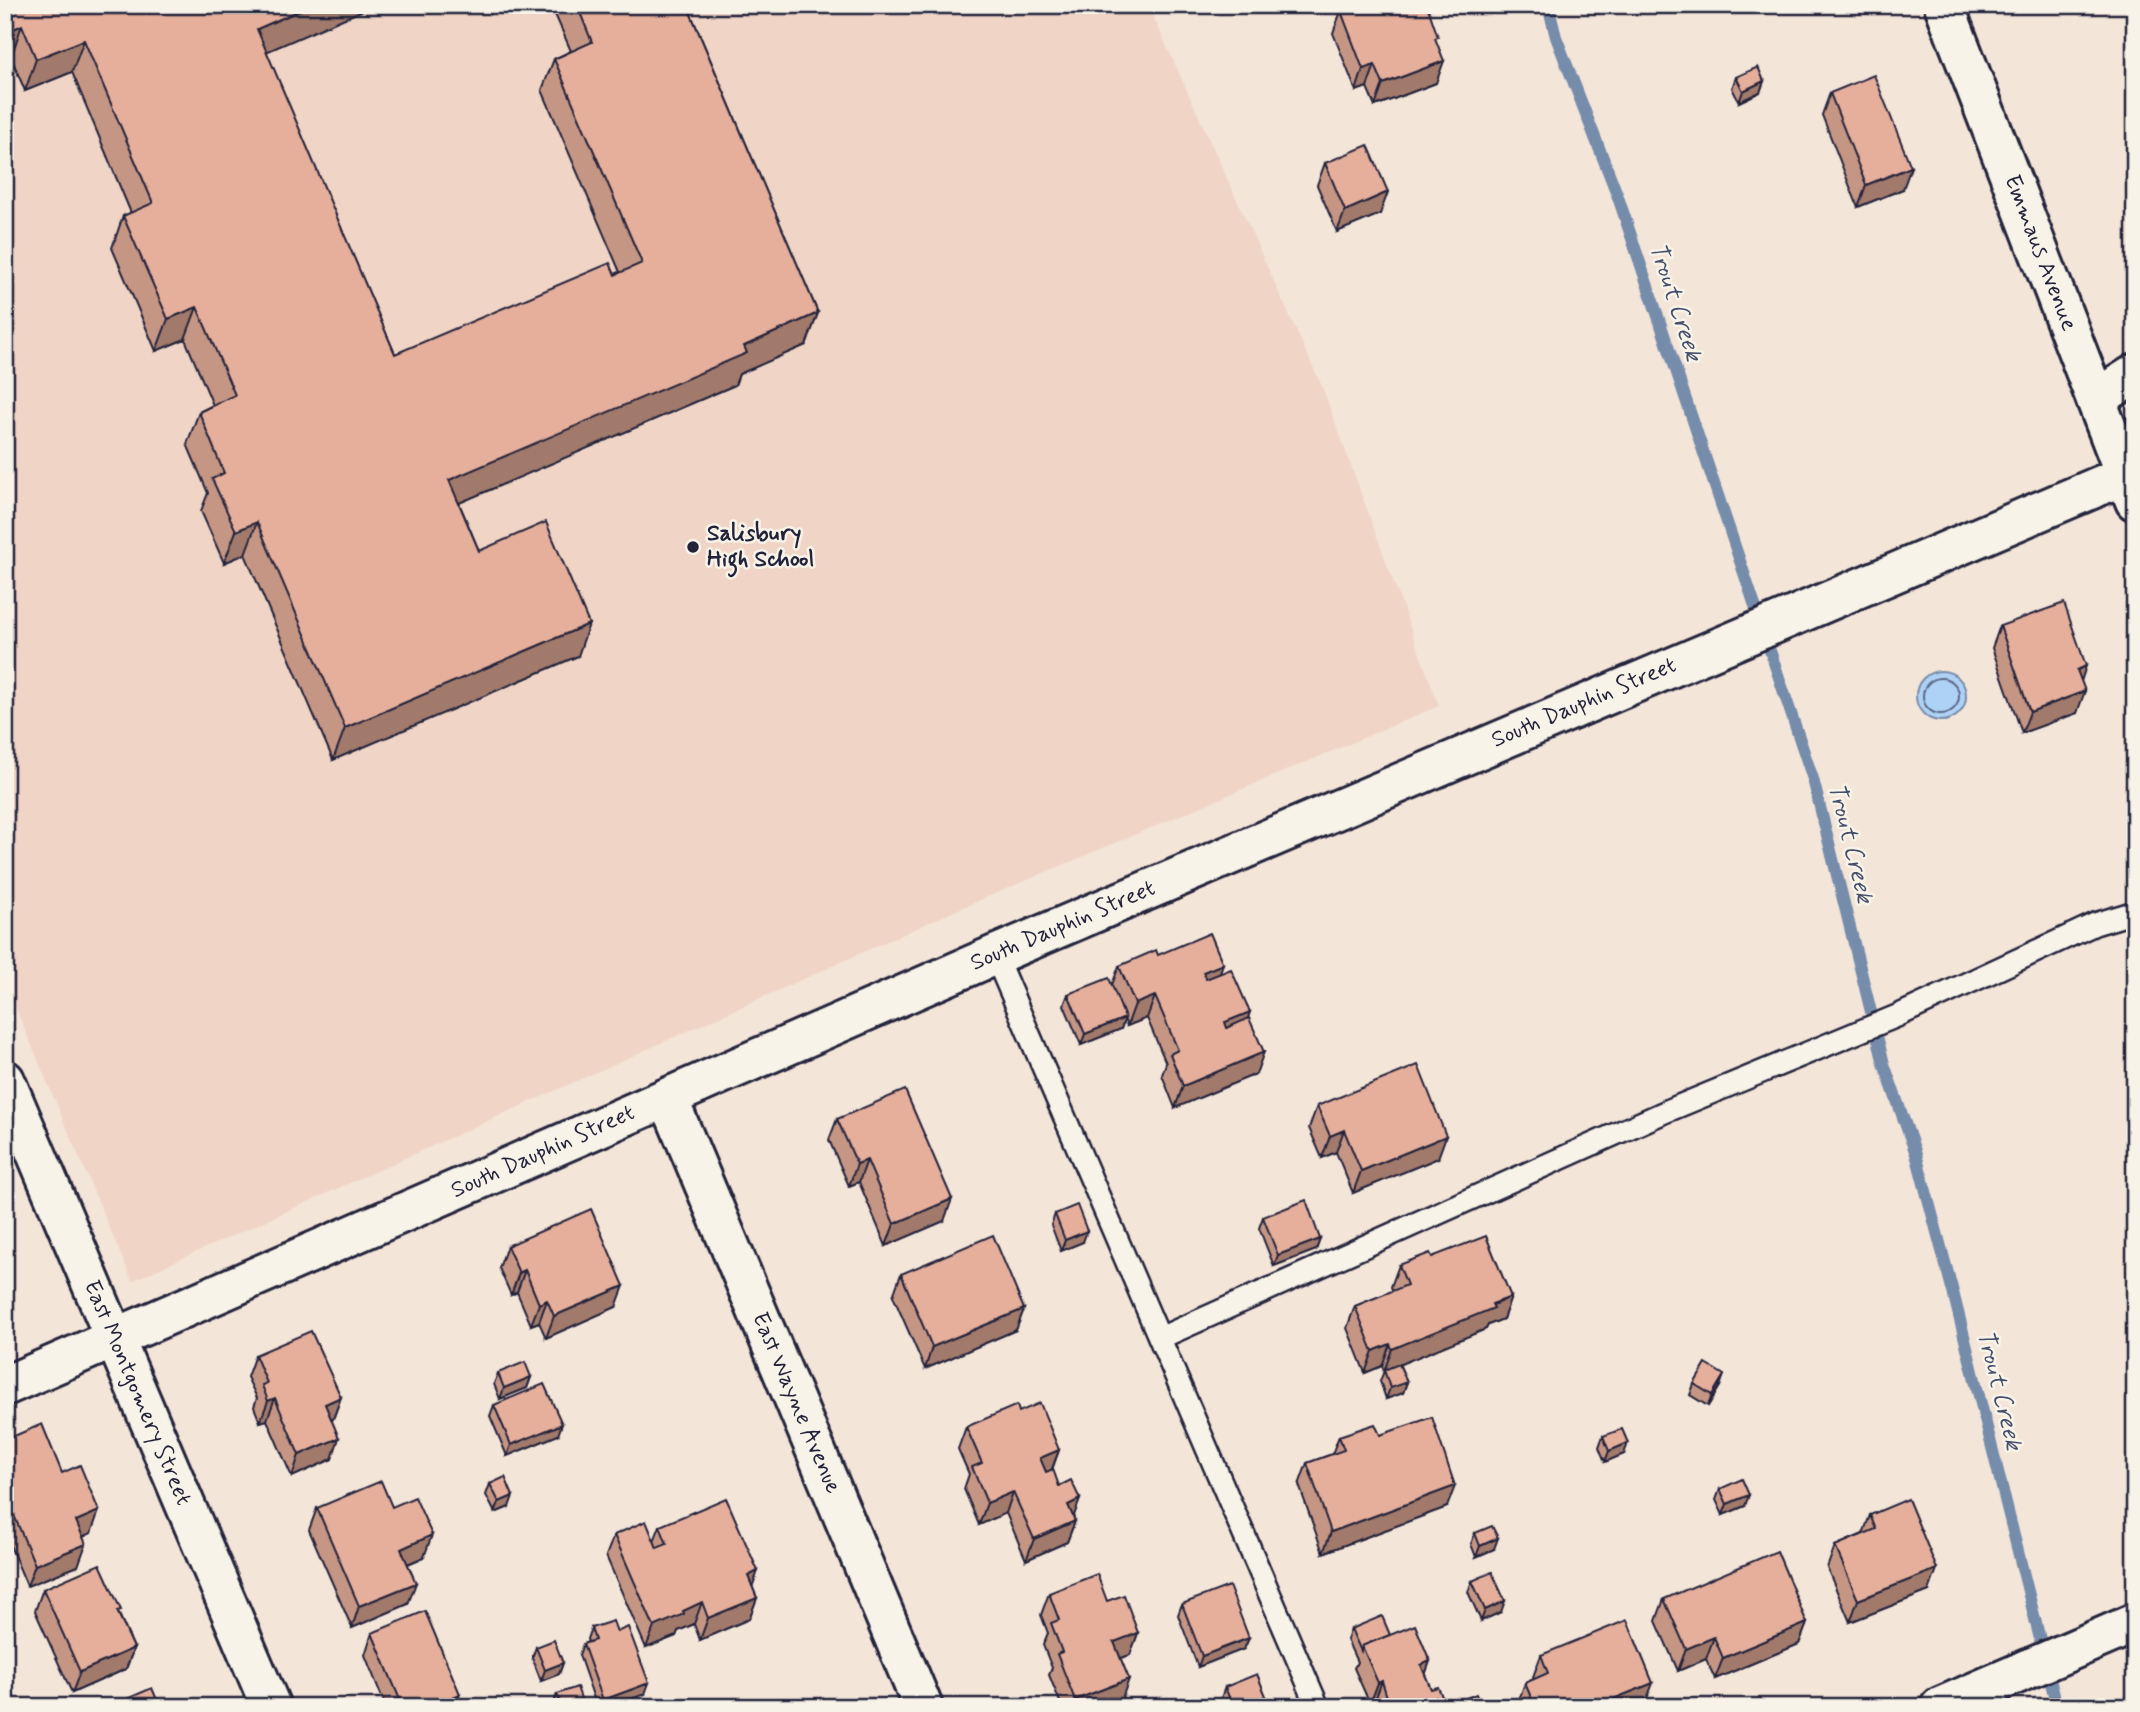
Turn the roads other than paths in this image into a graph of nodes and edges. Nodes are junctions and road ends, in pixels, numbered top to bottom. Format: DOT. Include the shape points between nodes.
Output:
graph roads {
  1 [pos="1944,5"];
  2 [pos="2135,374"];
  3 [pos="2096,399"];
  4 [pos="2130,488"];
  5 [pos="2135,912"];
  6 [pos="995,956"];
  7 [pos="5,1080"];
  8 [pos="668,1098"];
  9 [pos="1160,1338"];
  10 [pos="114,1340"];
  11 [pos="5,1386"];
  12 [pos="2120,1630"];
  13 [pos="271,1707"];
  14 [pos="923,1707"];
  15 [pos="1318,1707"];
  16 [pos="1940,1707"];
  1 -- 3 [label="street, Emmaus Avenue"];
  2 -- 3 [label="street"];
  3 -- 4 [label="street, Emmaus Avenue"];
  4 -- 6 [label="street, South Dauphin Street" via="1733,639"];
  5 -- 9 [label="lane" via="2061,939 1897,1016 1667,1111"];
  6 -- 8 [label="street, South Dauphin Street"];
  6 -- 9 [label="lane"];
  7 -- 10 [label="street, East Montgomery Street"];
  8 -- 10 [label="street, South Dauphin Street"];
  8 -- 14 [label="street, East Wayne Avenue"];
  9 -- 15 [label="lane"];
  10 -- 11 [label="street, South Dauphin Street"];
  10 -- 13 [label="street, East Montgomery Street"];
  12 -- 16 [label="street"];
}
